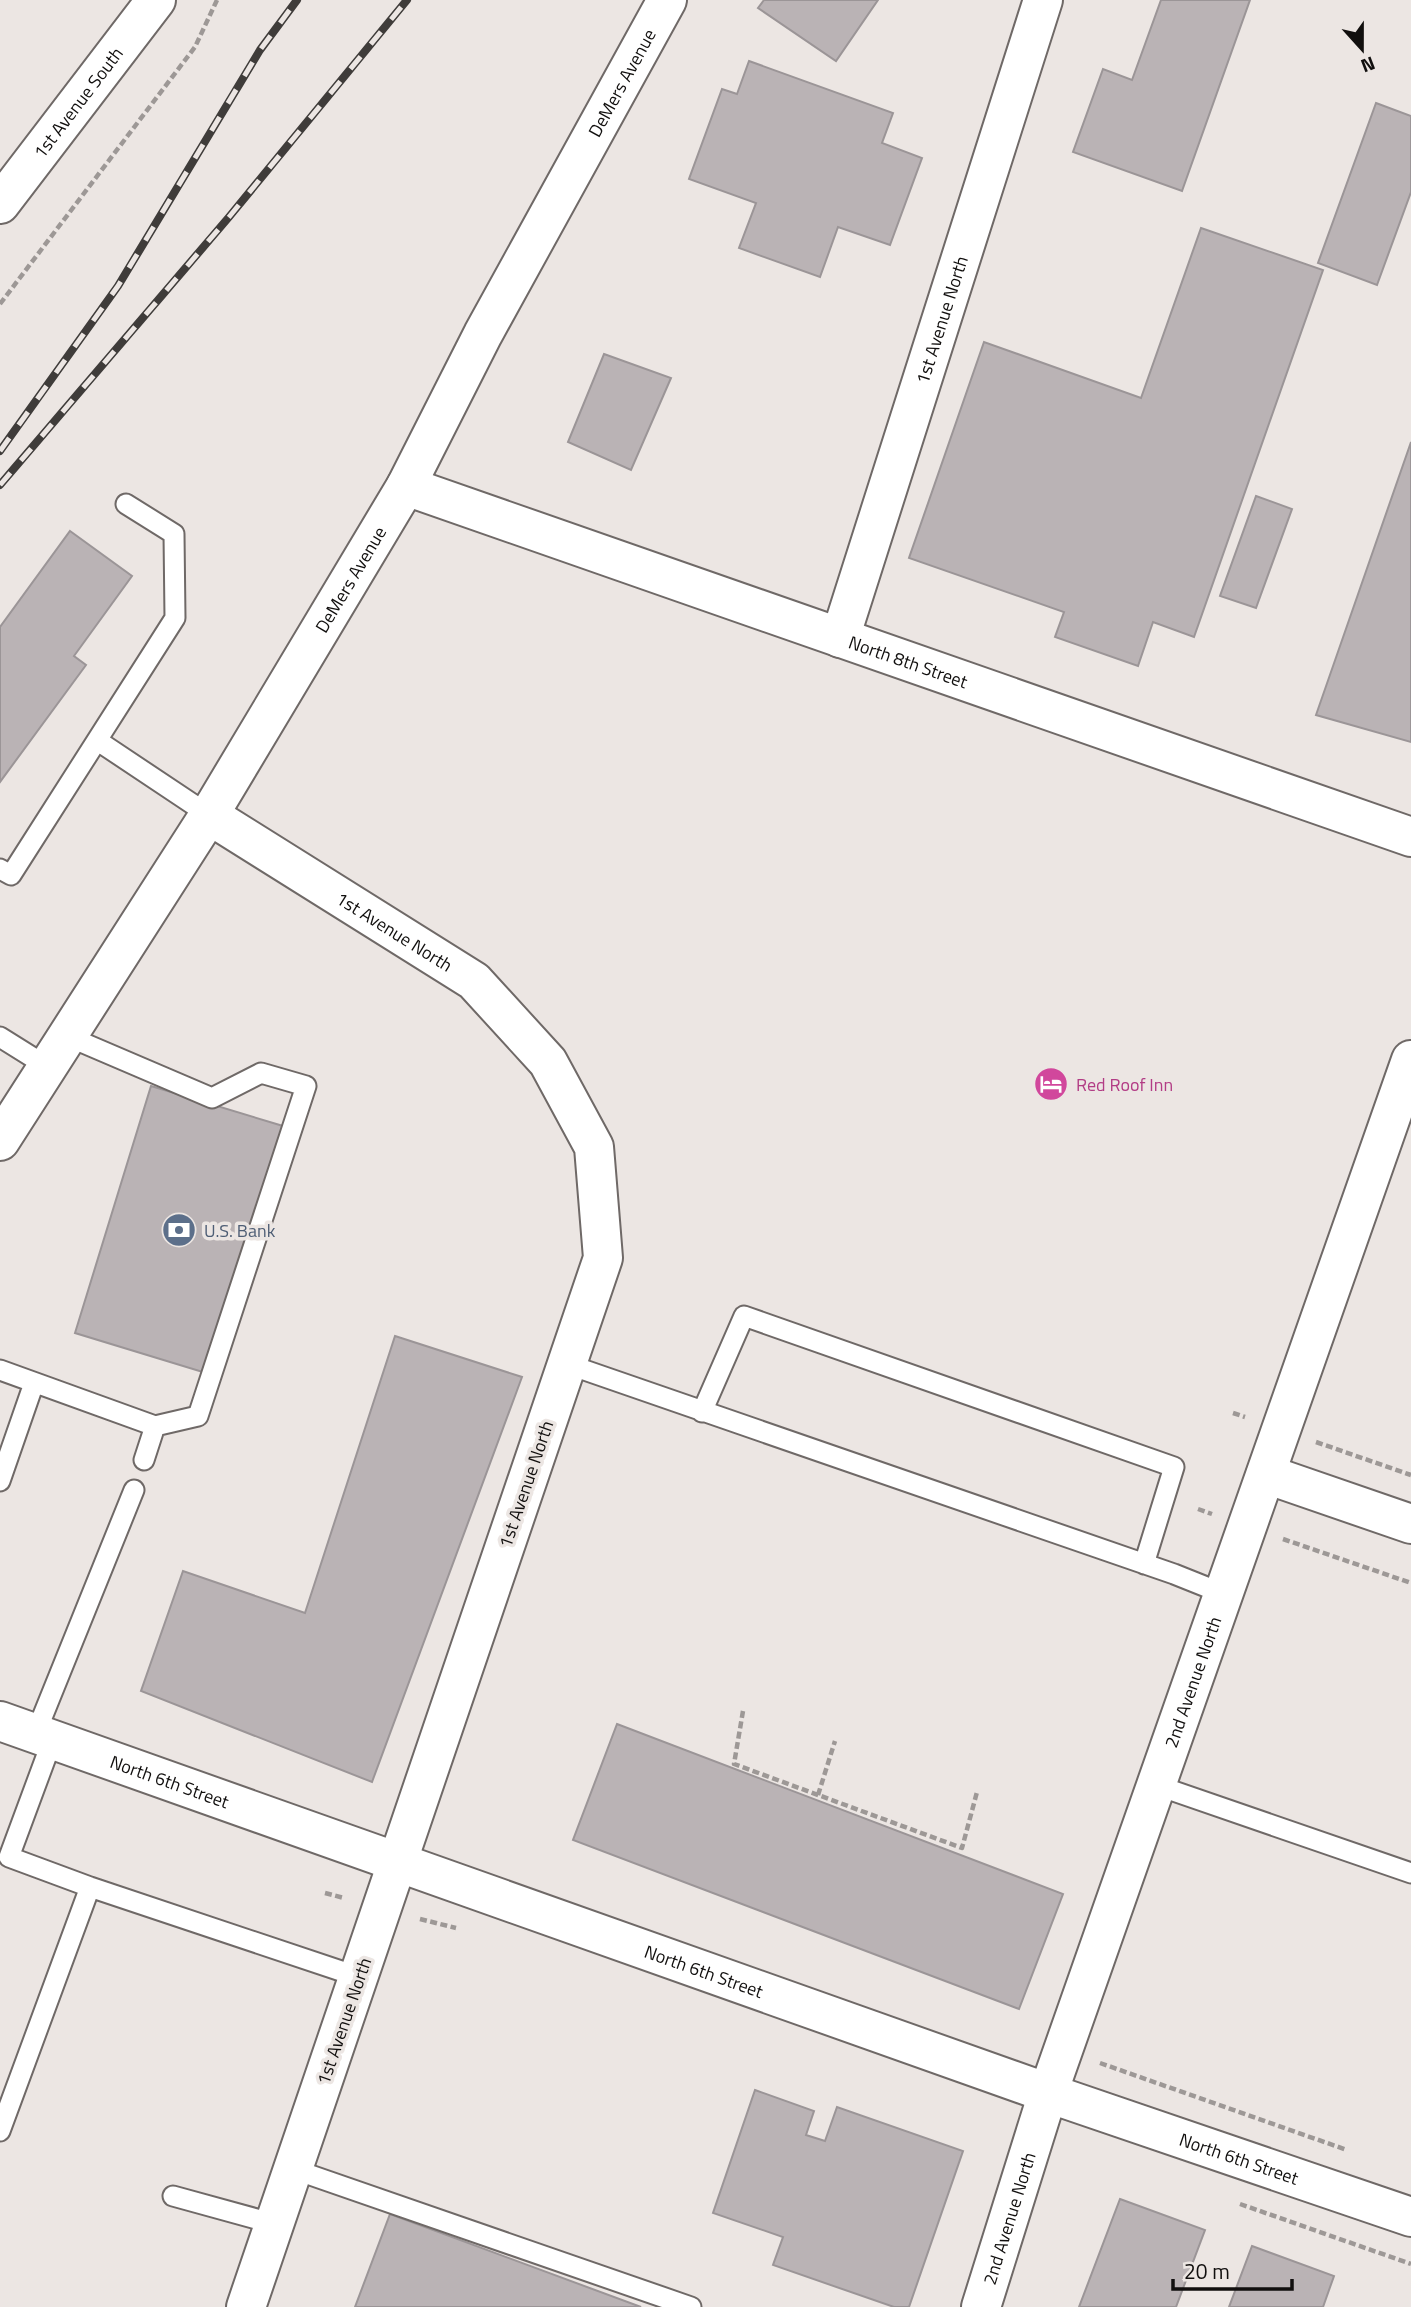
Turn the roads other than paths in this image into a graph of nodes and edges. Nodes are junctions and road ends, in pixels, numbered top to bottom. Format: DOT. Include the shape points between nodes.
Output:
graph roads {
  1 [pos="156,0"];
  2 [pos="667,0"];
  3 [pos="1043,0"];
  4 [pos="0,204"];
  5 [pos="406,486"];
  6 [pos="125,504"];
  7 [pos="839,638"];
  8 [pos="99,741"];
  9 [pos="209,815"];
  10 [pos="1411,837"];
  11 [pos="0,869"];
  12 [pos="0,1037"];
  13 [pos="57,1051"];
  14 [pos="1411,1060"];
  15 [pos="0,1142"];
  16 [pos="567,1364"];
  17 [pos="0,1370"];
  18 [pos="34,1382"];
  19 [pos="702,1412"];
  20 [pos="155,1426"];
  21 [pos="144,1460"];
  22 [pos="1266,1474"];
  23 [pos="0,1481"];
  24 [pos="134,1490"];
  25 [pos="1411,1524"];
  26 [pos="1144,1564"];
  27 [pos="1224,1594"];
  28 [pos="0,1721"];
  29 [pos="43,1738"];
  30 [pos="1156,1786"];
  31 [pos="397,1864"];
  32 [pos="1411,1873"];
  33 [pos="90,1887"];
  34 [pos="359,1977"];
  35 [pos="1048,2093"];
  36 [pos="0,2131"];
  37 [pos="293,2169"];
  38 [pos="173,2196"];
  39 [pos="1411,2217"];
  40 [pos="275,2224"];
  41 [pos="246,2307"];
  42 [pos="691,2307"];
  43 [pos="981,2307"];
  1 -- 4 [label="street, 1st Avenue South"];
  2 -- 5 [label="street, DeMers Avenue" via="483,334"];
  3 -- 7 [label="street, 1st Avenue North"];
  5 -- 7 [label="street, North 8th Street"];
  5 -- 9 [label="street, DeMers Avenue"];
  6 -- 8 [label="lane" via="174,534 175,618"];
  7 -- 10 [label="street, North 8th Street"];
  8 -- 9 [label="lane"];
  8 -- 11 [label="lane" via="11,875"];
  9 -- 13 [label="street, DeMers Avenue"];
  9 -- 16 [label="street, 1st Avenue North" via="474,981 548,1062 594,1147 604,1258"];
  12 -- 13 [label="lane"];
  13 -- 15 [label="street, DeMers Avenue"];
  13 -- 20 [label="lane" via="212,1098 261,1073 306,1086 198,1416"];
  14 -- 22 [label="street, 2nd Avenue North"];
  16 -- 19 [label="lane"];
  16 -- 31 [label="street, 1st Avenue North"];
  17 -- 18 [label="lane"];
  18 -- 20 [label="lane"];
  18 -- 23 [label="lane"];
  19 -- 26 [label="lane"];
  19 -- 26 [label="lane" via="744,1315 1174,1467"];
  20 -- 21 [label="lane"];
  22 -- 25 [label="street"];
  22 -- 27 [label="street, 2nd Avenue North"];
  24 -- 29 [label="lane"];
  26 -- 27 [label="lane"];
  27 -- 30 [label="street, 2nd Avenue North"];
  28 -- 29 [label="street, North 6th Street"];
  29 -- 31 [label="street, North 6th Street"];
  29 -- 33 [label="lane" via="9,1857"];
  30 -- 32 [label="lane"];
  30 -- 35 [label="street, 2nd Avenue North"];
  31 -- 34 [label="street, 1st Avenue North"];
  31 -- 35 [label="street, North 6th Street"];
  33 -- 34 [label="lane"];
  33 -- 36 [label="lane"];
  34 -- 37 [label="street, 1st Avenue North"];
  35 -- 39 [label="street, North 6th Street"];
  35 -- 43 [label="street, 2nd Avenue North"];
  37 -- 40 [label="street, 1st Avenue North"];
  37 -- 42 [label="lane"];
  38 -- 40 [label="lane"];
  40 -- 41 [label="street, 1st Avenue North"];
}
